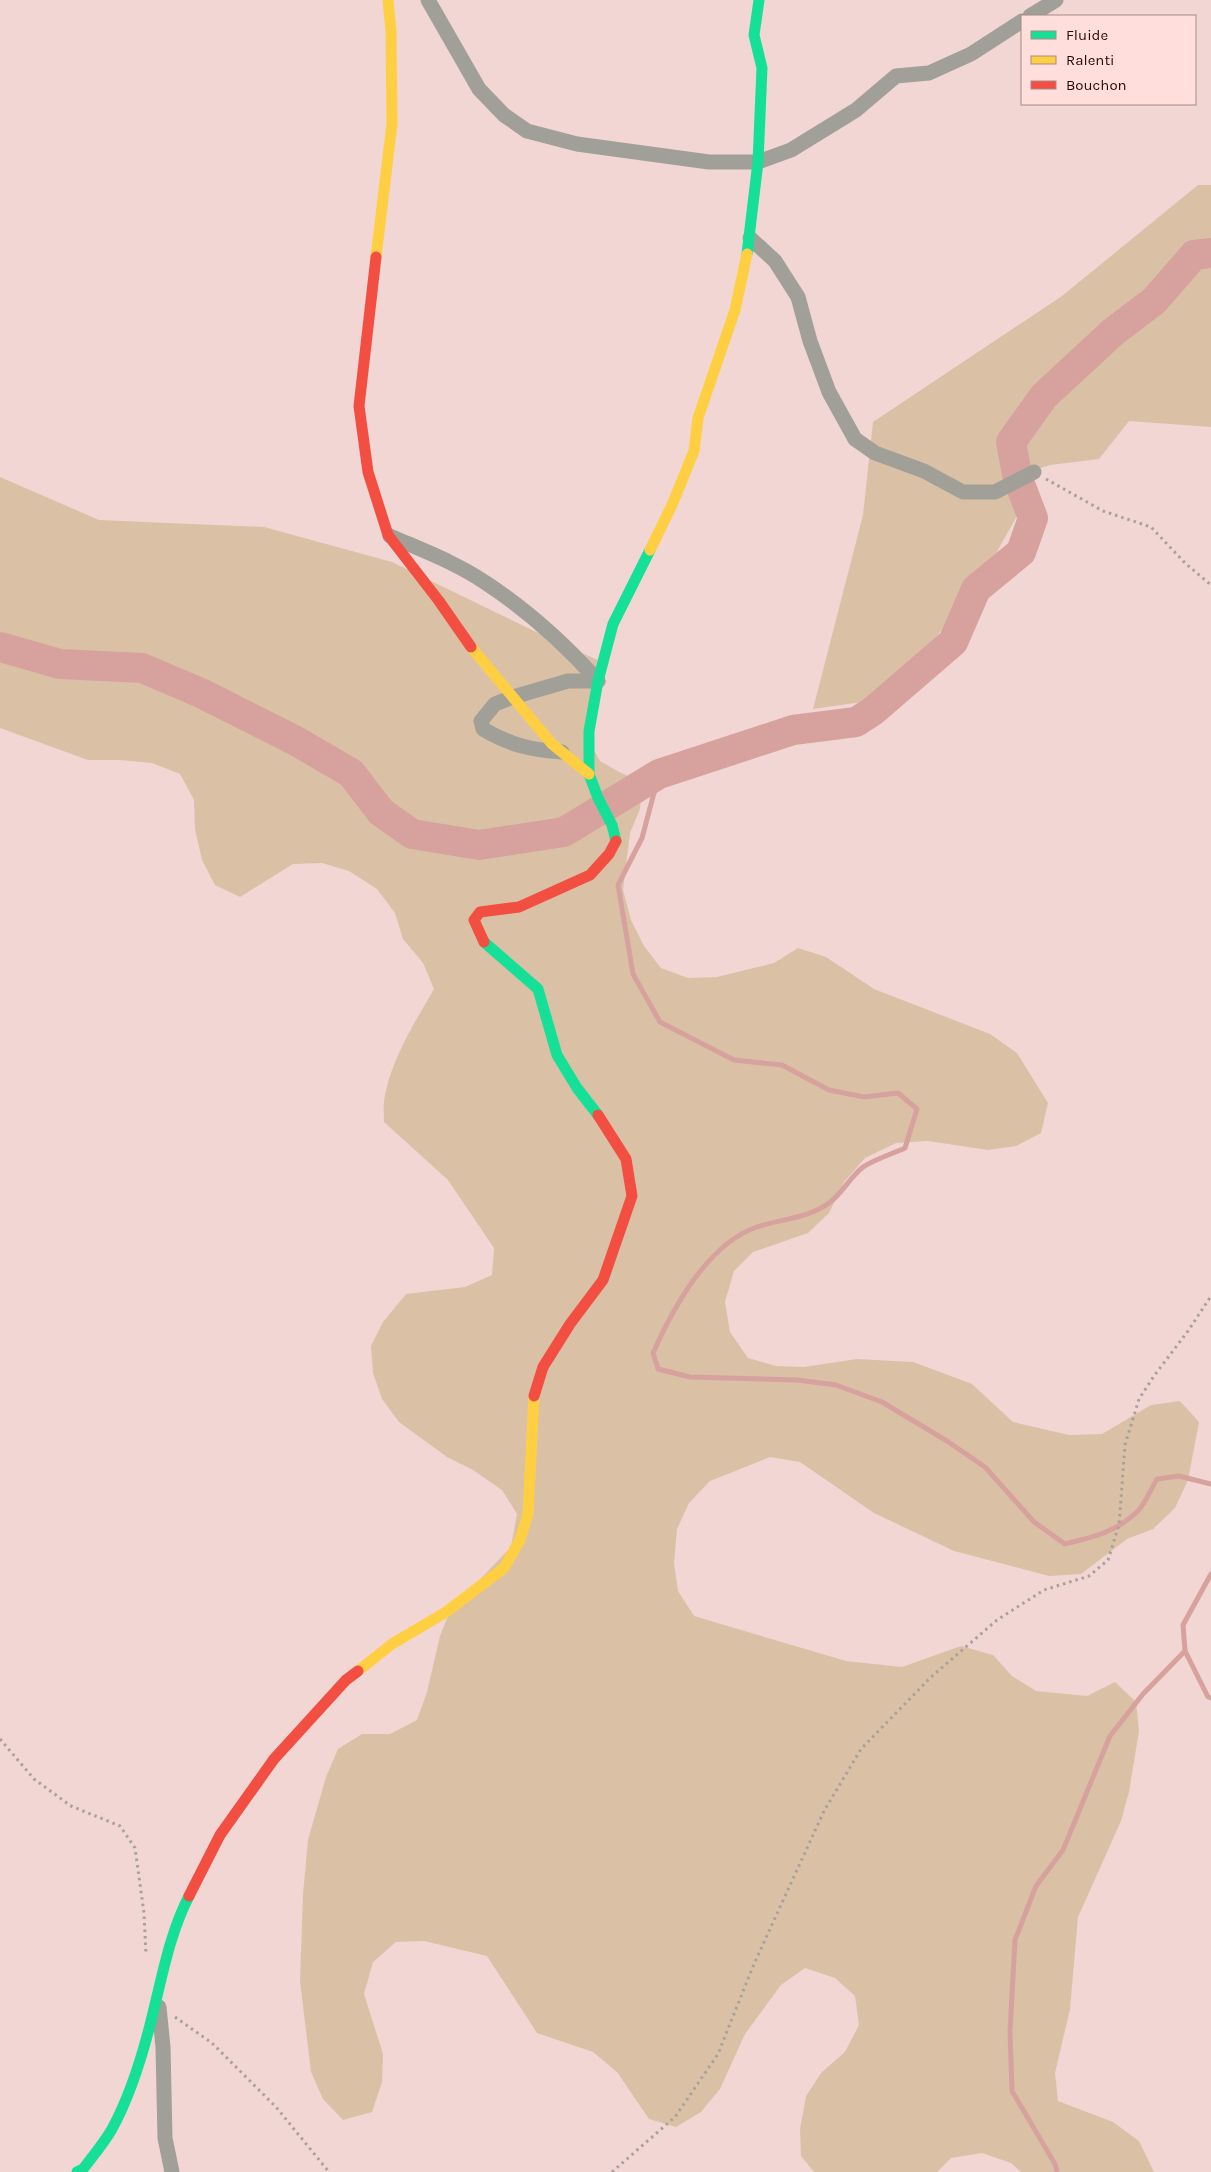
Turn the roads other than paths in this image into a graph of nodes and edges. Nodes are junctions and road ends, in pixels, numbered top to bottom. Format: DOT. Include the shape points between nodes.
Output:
graph roads {
  1 [pos="388,0"];
  2 [pos="428,0"];
  3 [pos="759,0"];
  4 [pos="1056,0"];
  5 [pos="1032,15"];
  6 [pos="1021,22"];
  7 [pos="758,162"];
  8 [pos="750,238"];
  9 [pos="1034,472"];
  10 [pos="388,535"];
  11 [pos="598,681"];
  12 [pos="513,697"];
  13 [pos="562,752"];
  14 [pos="589,774"];
  15 [pos="158,1998"];
  16 [pos="77,2172"];
  17 [pos="172,2172"];
  1 -- 10 [label="street" via="392,124 359,406 368,472"];
  2 -- 7 [label="street" via="479,90 504,115 527,131 586,146 709,162"];
  3 -- 7 [label="street" via="754,35 762,68"];
  4 -- 5 [label="street"];
  6 -- 7 [label="street" via="971,54 929,74 896,76 856,110 791,150"];
  7 -- 8 [label="street"];
  8 -- 9 [label="street" via="775,261 798,297 829,392 855,439 875,452 924,471 963,492 995,492"];
  8 -- 11 [label="street" via="735,310 698,418 694,450 672,505 613,624"];
  10 -- 11 [label="street" via="485,582 540,622"];
  10 -- 12 [label="street" via="439,600 474,652"];
  11 -- 12 [label="street" via="568,682"];
  11 -- 14 [label="street" via="589,731"];
  12 -- 13 [label="street"];
  12 -- 13 [label="street" via="495,704 482,721 483,729 504,742 541,751"];
  13 -- 14 [label="street"];
  14 -- 15 [label="street" via="612,825 616,841 609,854 590,875 519,907 480,912 474,920 482,940 538,989 557,1055 626,1159 632,1196 603,1280 543,1367 533,1399 528,1514 520,1540 504,1568 446,1612 392,1644 346,1680 274,1759 220,1835 182,1909 163,1967"];
  15 -- 16 [label="street" via="132,2084 112,2129 83,2169"];
  15 -- 17 [label="street" via="163,2047 165,2138"];
}
